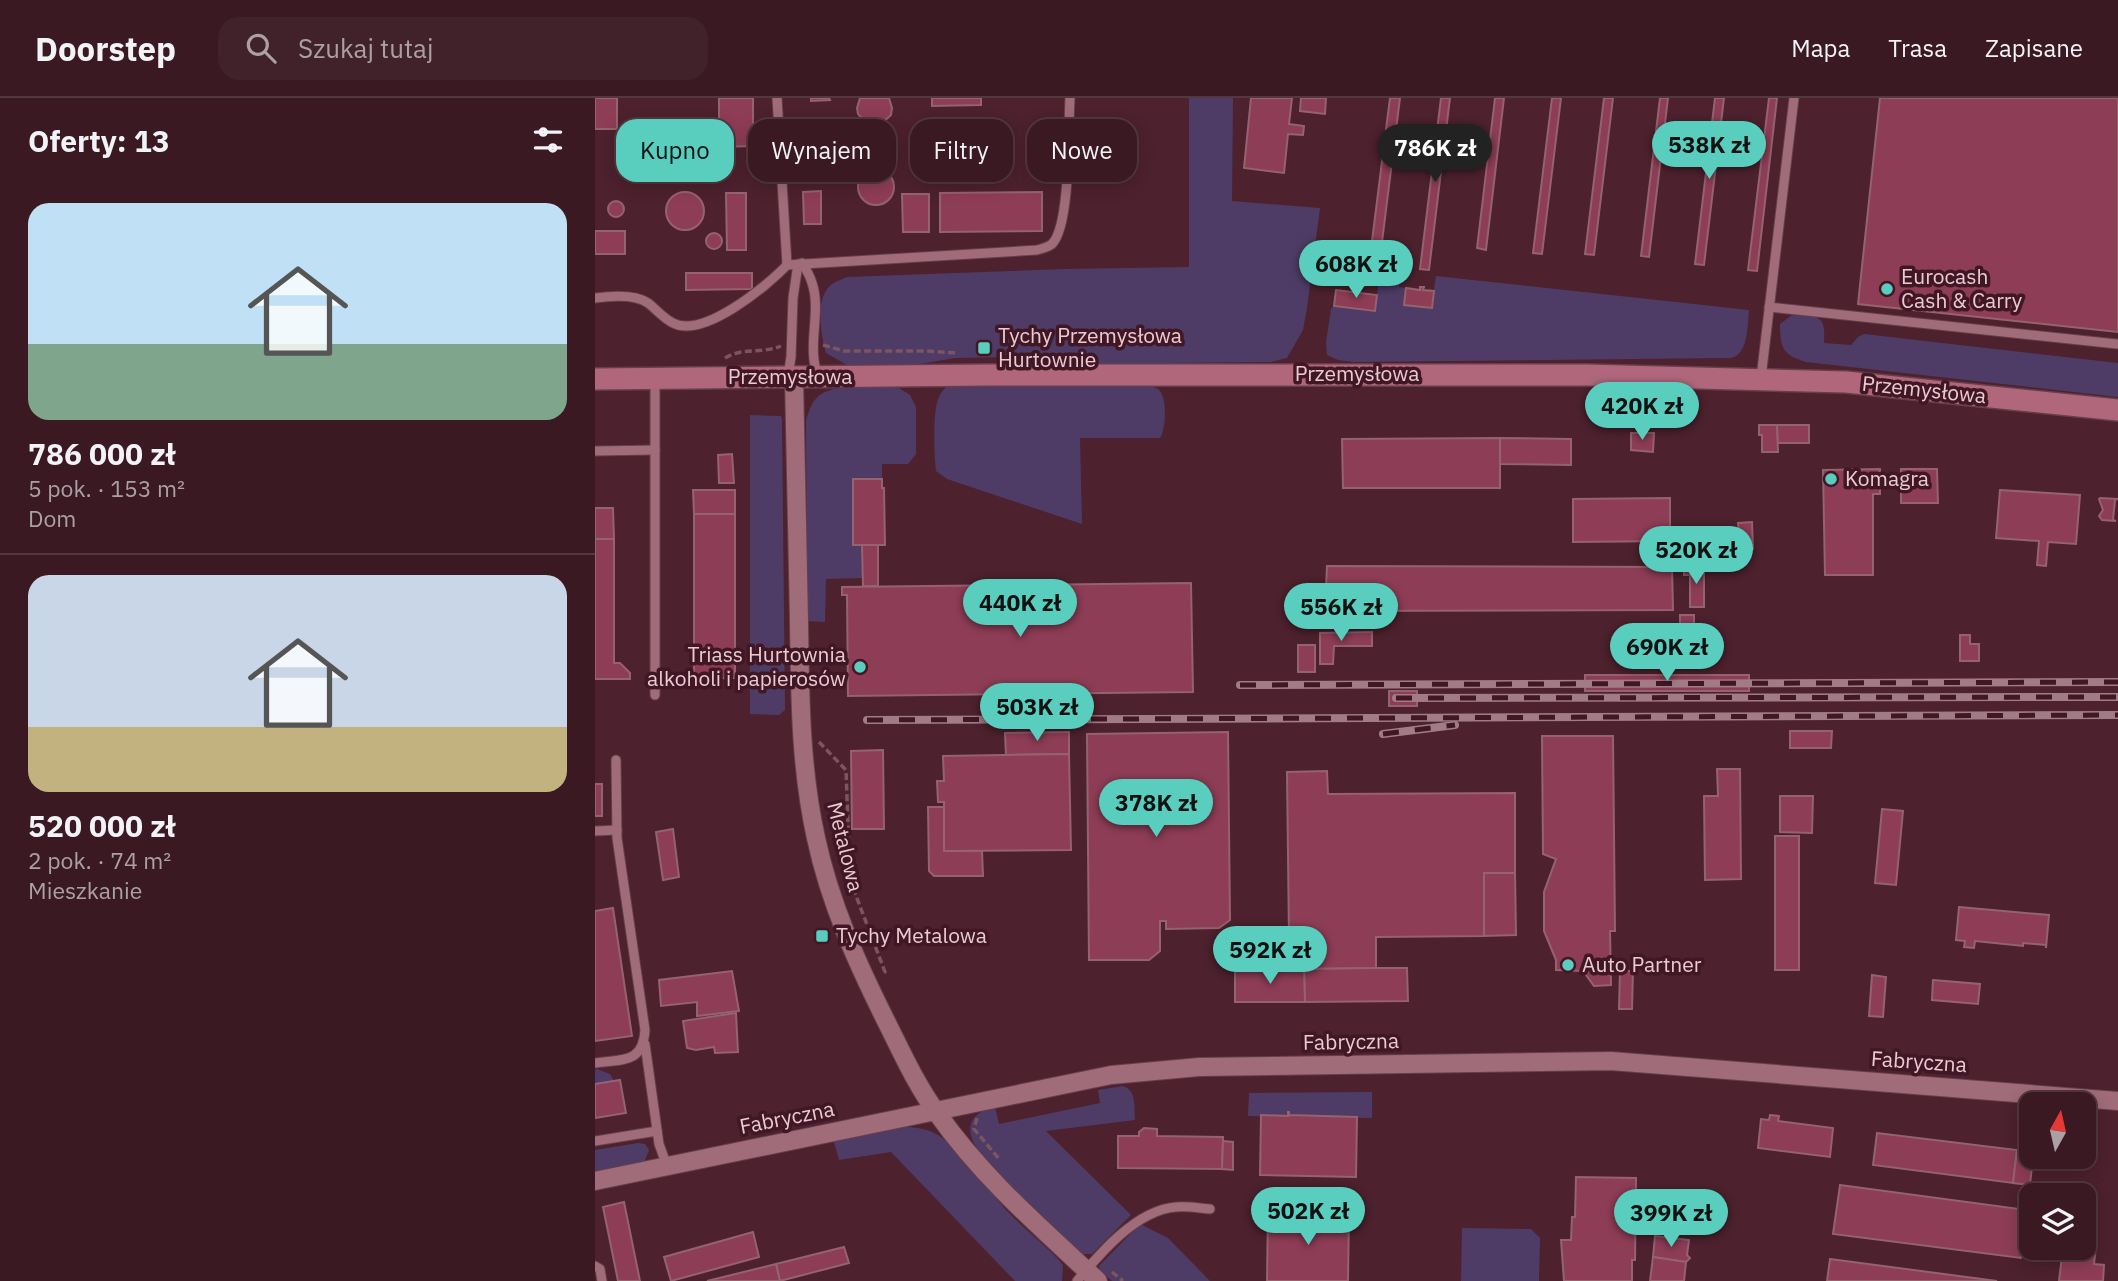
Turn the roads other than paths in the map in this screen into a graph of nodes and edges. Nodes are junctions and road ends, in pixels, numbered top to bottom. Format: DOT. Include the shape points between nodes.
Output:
graph roads {
  1 [pos="778,98"];
  2 [pos="1070,98"];
  3 [pos="1794,98"];
  4 [pos="800,264"];
  5 [pos="787,265"];
  6 [pos="595,298"];
  7 [pos="1769,307"];
  8 [pos="2117,344"];
  9 [pos="819,377"];
  10 [pos="655,378"];
  11 [pos="791,378"];
  12 [pos="595,379"];
  13 [pos="1760,380"];
  14 [pos="2118,410"];
  15 [pos="655,450"];
  16 [pos="595,451"];
  17 [pos="655,695"];
  18 [pos="616,760"];
  19 [pos="617,830"];
  20 [pos="595,831"];
  21 [pos="645,1041"];
  22 [pos="595,1063"];
  23 [pos="2118,1101"];
  24 [pos="936,1112"];
  25 [pos="657,1131"];
  26 [pos="595,1141"];
  27 [pos="667,1166"];
  28 [pos="595,1181"];
  29 [pos="1210,1209"];
  30 [pos="595,1259"];
  31 [pos="597,1267"];
  32 [pos="1089,1272"];
  33 [pos="602,1281"];
  1 -- 5 [label="lane"];
  2 -- 4 [label="lane" via="1065,206 1052,244 1037,250"];
  3 -- 7 [label="lane"];
  4 -- 5 [label="lane"];
  4 -- 9 [label="lane" via="814,287 814,357"];
  4 -- 11 [label="lane" via="793,298"];
  5 -- 6 [label="lane" via="751,298 691,326 674,324 645,300"];
  7 -- 8 [label="lane"];
  7 -- 13 [label="lane"];
  9 -- 11 [label="street, Przemysłowa"];
  9 -- 13 [label="street, Przemysłowa" via="1322,374"];
  10 -- 11 [label="street, Przemysłowa"];
  10 -- 12 [label="street, Przemysłowa"];
  10 -- 15 [label="lane"];
  11 -- 24 [label="street, Metalowa" via="803,759 816,837 828,885 866,981"];
  13 -- 14 [label="street, Przemysłowa" via="1846,382"];
  15 -- 16 [label="lane"];
  15 -- 17 [label="lane"];
  18 -- 19 [label="lane"];
  19 -- 20 [label="lane"];
  19 -- 21 [label="lane"];
  21 -- 22 [label="lane" via="634,1057"];
  21 -- 25 [label="lane"];
  23 -- 24 [label="street, Fabryczna" via="1611,1061 1199,1067 1111,1075"];
  24 -- 27 [label="street, Fabryczna"];
  24 -- 32 [label="street, Metalowa" via="982,1170"];
  25 -- 26 [label="lane"];
  25 -- 27 [label="lane"];
  27 -- 28 [label="street, Fabryczna"];
  29 -- 32 [label="lane" via="1178,1206 1137,1221"];
  30 -- 31 [label="lane"];
  31 -- 33 [label="lane"];
}
